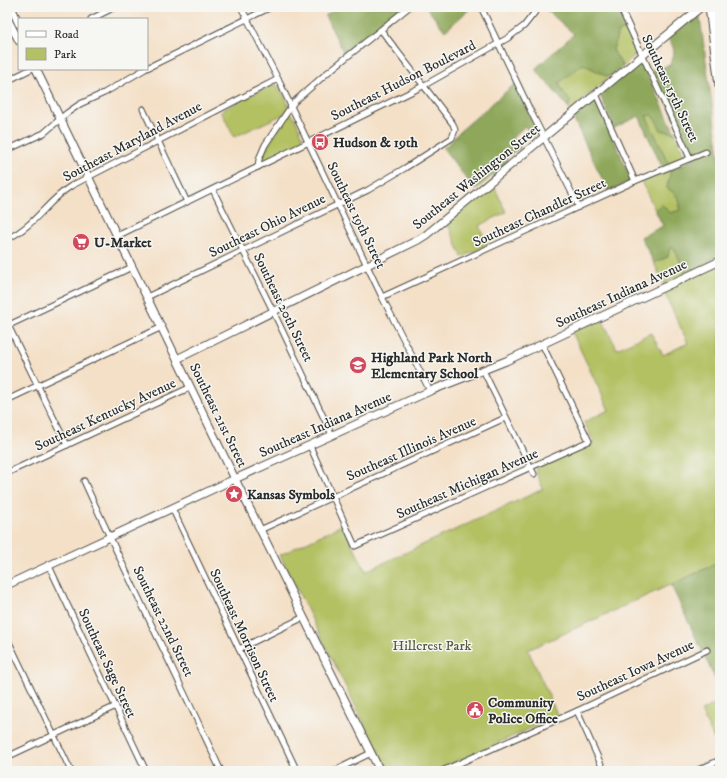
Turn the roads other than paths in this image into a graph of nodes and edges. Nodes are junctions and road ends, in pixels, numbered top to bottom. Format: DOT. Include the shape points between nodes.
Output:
graph roads {
  1 [pos="11,7"];
  2 [pos="116,7"];
  3 [pos="241,7"];
  4 [pos="271,7"];
  5 [pos="409,7"];
  6 [pos="481,7"];
  7 [pos="539,7"];
  8 [pos="620,7"];
  9 [pos="701,7"];
  10 [pos="713,9"];
  11 [pos="7,18"];
  12 [pos="93,18"];
  13 [pos="247,19"];
  14 [pos="720,20"];
  15 [pos="18,22"];
  16 [pos="381,30"];
  17 [pos="18,39"];
  18 [pos="498,44"];
  19 [pos="642,56"];
  20 [pos="148,67"];
  21 [pos="29,70"];
  22 [pos="36,70"];
  23 [pos="143,70"];
  24 [pos="278,78"];
  25 [pos="7,81"];
  26 [pos="720,85"];
  27 [pos="423,86"];
  28 [pos="596,94"];
  29 [pos="292,107"];
  30 [pos="143,109"];
  31 [pos="61,119"];
  32 [pos="544,137"];
  33 [pos="157,141"];
  34 [pos="308,142"];
  35 [pos="7,150"];
  36 [pos="706,152"];
  37 [pos="690,158"];
  38 [pos="258,167"];
  39 [pos="89,176"];
  40 [pos="635,181"];
  41 [pos="213,190"];
  42 [pos="187,202"];
  43 [pos="338,204"];
  44 [pos="579,207"];
  45 [pos="117,236"];
  46 [pos="7,239"];
  47 [pos="242,250"];
  48 [pos="720,261"];
  49 [pos="368,265"];
  50 [pos="132,267"];
  51 [pos="147,297"];
  52 [pos="382,297"];
  53 [pos="273,311"];
  54 [pos="7,325"];
  55 [pos="162,327"];
  56 [pos="542,344"];
  57 [pos="177,359"];
  58 [pos="482,370"];
  59 [pos="37,385"];
  60 [pos="191,387"];
  61 [pos="430,391"];
  62 [pos="7,400"];
  63 [pos="506,418"];
  64 [pos="332,435"];
  65 [pos="67,445"];
  66 [pos="310,446"];
  67 [pos="530,467"];
  68 [pos="7,473"];
  69 [pos="534,474"];
  70 [pos="236,479"];
  71 [pos="84,481"];
  72 [pos="332,496"];
  73 [pos="172,508"];
  74 [pos="260,530"];
  75 [pos="110,537"];
  76 [pos="49,566"];
  77 [pos="7,585"];
  78 [pos="304,617"];
  79 [pos="7,638"];
  80 [pos="239,649"];
  81 [pos="707,650"];
  82 [pos="116,706"];
  83 [pos="577,711"];
  84 [pos="54,736"];
  85 [pos="371,753"];
  86 [pos="7,757"];
  87 [pos="720,760"];
  88 [pos="71,771"];
  89 [pos="146,771"];
  90 [pos="221,771"];
  91 [pos="297,771"];
  92 [pos="334,771"];
  93 [pos="380,771"];
  94 [pos="442,771"];
  95 [pos="604,771"];
  96 [pos="696,771"];
  1 -- 15 [label="street"];
  2 -- 12 [label="street"];
  3 -- 13 [label="street, Southeast 19th Street"];
  4 -- 13 [label="street"];
  5 -- 16 [label="street"];
  6 -- 18 [label="street"];
  7 -- 18 [label="street, Southeast Hudson Boulevard" via="524,26"];
  8 -- 19 [label="street, Southeast 15th Street"];
  9 -- 19 [label="street, Southeast Washington Street"];
  10 -- 14 [label="highway"];
  10 -- 26 [label="highway"];
  11 -- 17 [label="street"];
  13 -- 20 [label="street"];
  13 -- 24 [label="street, Southeast 19th Street"];
  16 -- 27 [label="street"];
  16 -- 29 [label="street" via="327,73 294,102"];
  18 -- 27 [label="street, Southeast Hudson Boulevard"];
  18 -- 32 [label="street"];
  19 -- 28 [label="street, Southeast Washington Street"];
  19 -- 37 [label="street, Southeast 15th Street"];
  21 -- 25 [label="street"];
  22 -- 31 [label="street, Southeast 21st Street"];
  23 -- 31 [label="street" via="80,104"];
  24 -- 29 [label="street, Southeast 19th Street"];
  24 -- 33 [label="street, Southeast Maryland Avenue"];
  27 -- 34 [label="street, Southeast Hudson Boulevard"];
  27 -- 43 [label="street, Southeast Ohio Avenue" via="453,124 455,132 452,138 368,190"];
  28 -- 32 [label="street, Southeast Washington Street"];
  28 -- 40 [label="street"];
  29 -- 34 [label="street, Southeast 19th Street"];
  29 -- 38 [label="street" via="265,145"];
  30 -- 33 [label="street"];
  31 -- 35 [label="street" via="44,133"];
  31 -- 39 [label="street, Southeast 21st Street"];
  32 -- 44 [label="street"];
  32 -- 49 [label="street, Southeast Washington Street" via="426,235"];
  33 -- 39 [label="street, Southeast Maryland Avenue"];
  33 -- 42 [label="street"];
  34 -- 38 [label="street, Southeast Hudson Boulevard"];
  34 -- 43 [label="street, Southeast 19th Street"];
  36 -- 37 [label="street, Southeast Chandler Street"];
  37 -- 40 [label="street, Southeast Chandler Street"];
  38 -- 41 [label="street, Southeast Hudson Boulevard"];
  39 -- 45 [label="street, Southeast 21st Street"];
  39 -- 46 [label="street, Southeast Maryland Avenue" via="62,192 32,223"];
  40 -- 44 [label="street, Southeast Chandler Street"];
  41 -- 42 [label="street, Southeast Hudson Boulevard"];
  41 -- 47 [label="street, Southeast 20th Street"];
  42 -- 45 [label="street, Southeast Hudson Boulevard"];
  43 -- 47 [label="street, Southeast Ohio Avenue"];
  43 -- 49 [label="street, Southeast 19th Street"];
  44 -- 52 [label="street, Southeast Chandler Street"];
  45 -- 50 [label="street, Southeast 21st Street"];
  47 -- 51 [label="street, Southeast Ohio Avenue"];
  47 -- 53 [label="street, Southeast 20th Street"];
  48 -- 56 [label="street, Southeast Indiana Avenue"];
  49 -- 52 [label="street, Southeast 19th Street"];
  49 -- 53 [label="street, Southeast Washington Street"];
  50 -- 51 [label="street, Southeast 21st Street"];
  50 -- 54 [label="street"];
  51 -- 55 [label="street, Southeast 21st Street"];
  52 -- 61 [label="street, Southeast 19th Street"];
  53 -- 57 [label="street, Southeast Washington Street"];
  53 -- 64 [label="street, Southeast 20th Street"];
  54 -- 59 [label="street"];
  55 -- 57 [label="street, Southeast 21st Street"];
  55 -- 59 [label="street"];
  56 -- 58 [label="street, Southeast Indiana Avenue"];
  56 -- 67 [label="street, Southeast Michigan Avenue" via="590,441"];
  57 -- 60 [label="street, Southeast 21st Street"];
  58 -- 61 [label="street, Southeast Indiana Avenue"];
  58 -- 63 [label="street"];
  59 -- 62 [label="street"];
  59 -- 65 [label="street"];
  60 -- 65 [label="street, Southeast Kentucky Avenue"];
  60 -- 70 [label="street, Southeast 21st Street"];
  61 -- 64 [label="street, Southeast Indiana Avenue"];
  63 -- 67 [label="street"];
  63 -- 72 [label="street, Southeast Illinois Avenue"];
  64 -- 66 [label="street, Southeast Indiana Avenue"];
  65 -- 68 [label="street, Southeast Kentucky Avenue"];
  66 -- 70 [label="street, Southeast Indiana Avenue"];
  66 -- 72 [label="street"];
  67 -- 69 [label="street"];
  67 -- 72 [label="street, Southeast Michigan Avenue" via="355,546"];
  70 -- 73 [label="street, Southeast Indiana Avenue"];
  70 -- 74 [label="street, Southeast 21st Street"];
  71 -- 75 [label="street, Southeast 22nd Street"];
  72 -- 74 [label="street, Southeast Illinois Avenue"];
  73 -- 75 [label="street, Southeast Indiana Avenue"];
  73 -- 80 [label="street, Southeast Morrison Street"];
  74 -- 78 [label="street, Southeast 21st Street"];
  75 -- 76 [label="street, Southeast Indiana Avenue"];
  75 -- 90 [label="street, Southeast 22nd Street"];
  76 -- 77 [label="street, Southeast Indiana Avenue"];
  76 -- 82 [label="street, Southeast Sage Street"];
  78 -- 80 [label="street"];
  78 -- 85 [label="street, Southeast 21st Street"];
  79 -- 84 [label="street"];
  80 -- 91 [label="street, Southeast Morrison Street"];
  81 -- 83 [label="street, Southeast Iowa Avenue"];
  82 -- 84 [label="street"];
  82 -- 89 [label="street, Southeast Sage Street"];
  83 -- 94 [label="street, Southeast Iowa Avenue"];
  83 -- 95 [label="street"];
  84 -- 86 [label="street"];
  84 -- 88 [label="street"];
  85 -- 92 [label="street"];
  85 -- 93 [label="street, Southeast 21st Street"];
  87 -- 96 [label="street"];
}
